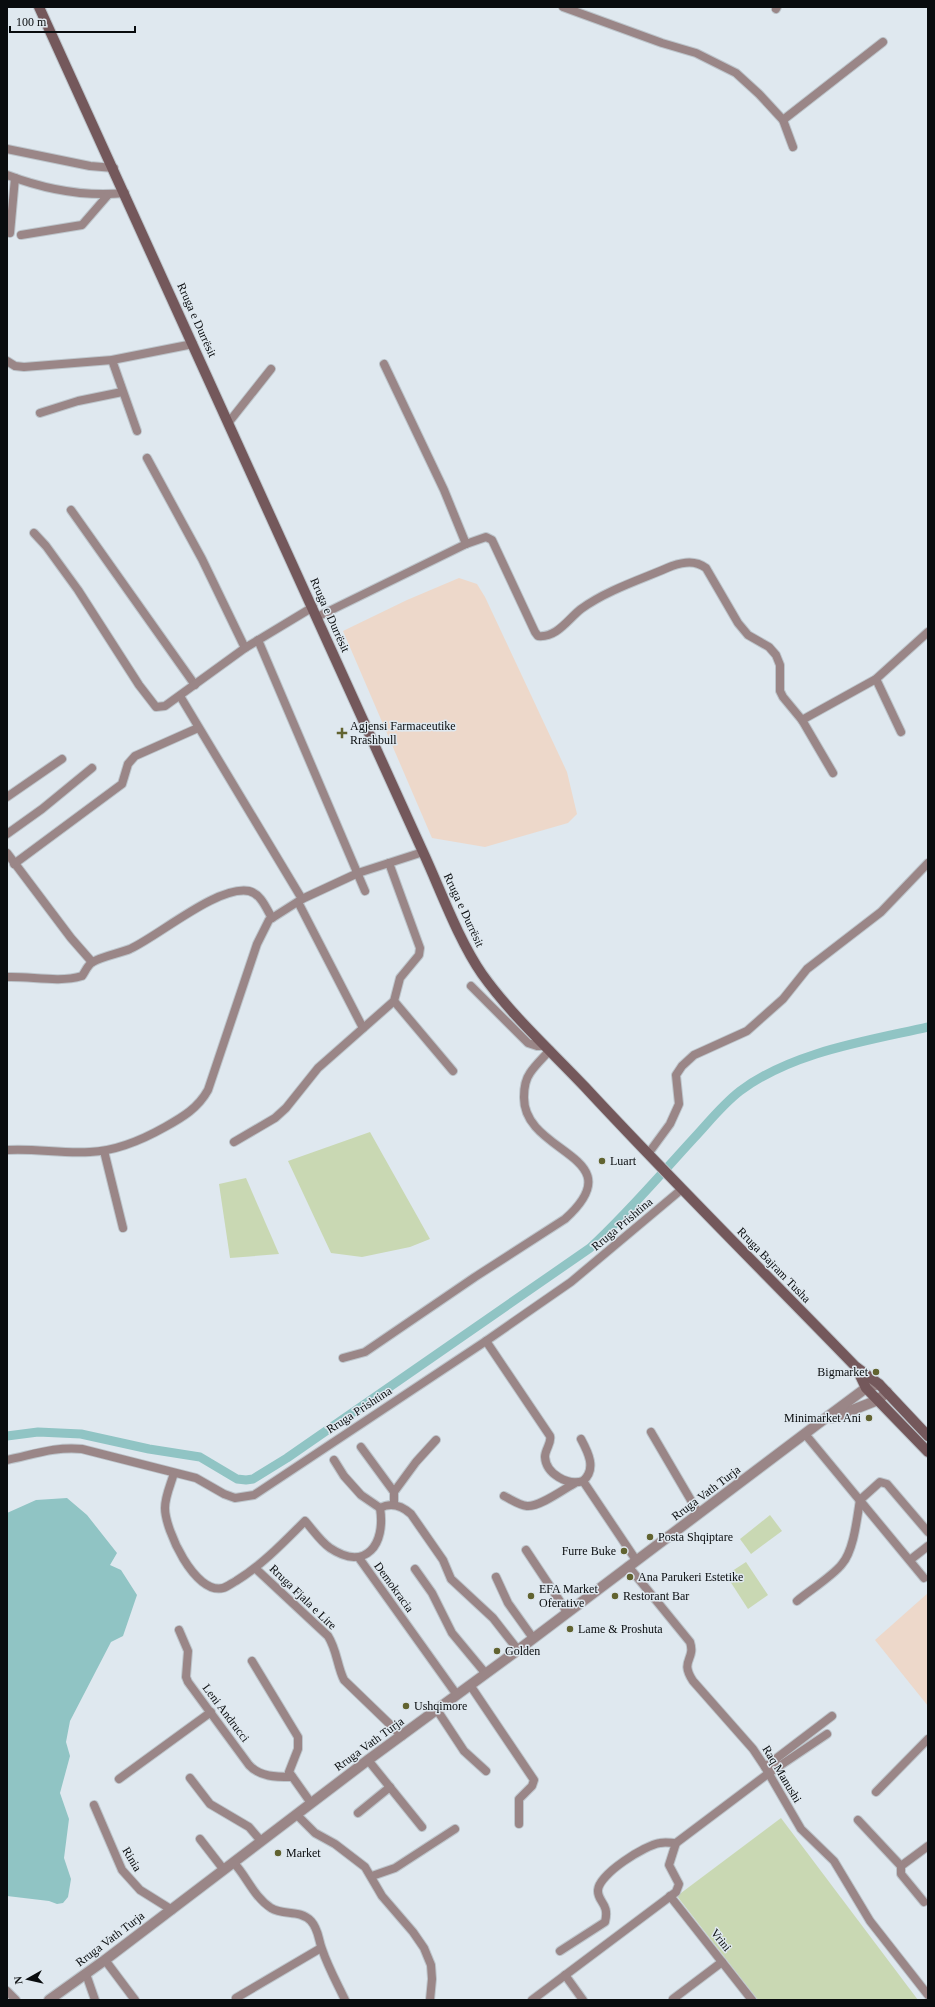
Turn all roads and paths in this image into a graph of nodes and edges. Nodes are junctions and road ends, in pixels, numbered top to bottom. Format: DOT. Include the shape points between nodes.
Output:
graph roads {
  1 [pos="39,7"];
  2 [pos="563,7"];
  3 [pos="883,42"];
  4 [pos="783,120"];
  5 [pos="793,146"];
  6 [pos="7,149"];
  7 [pos="114,168"];
  8 [pos="11,177"];
  9 [pos="125,193"];
  10 [pos="108,195"];
  11 [pos="10,232"];
  12 [pos="21,235"];
  13 [pos="193,344"];
  14 [pos="112,360"];
  15 [pos="7,361"];
  16 [pos="384,364"];
  17 [pos="15,366"];
  18 [pos="271,369"];
  19 [pos="7,371"];
  20 [pos="122,392"];
  21 [pos="40,413"];
  22 [pos="229,422"];
  23 [pos="137,431"];
  24 [pos="147,458"];
  25 [pos="71,510"];
  26 [pos="34,534"];
  27 [pos="466,544"];
  28 [pos="312,607"];
  29 [pos="317,617"];
  30 [pos="928,632"];
  31 [pos="258,640"];
  32 [pos="245,648"];
  33 [pos="876,679"];
  34 [pos="195,685"];
  35 [pos="180,696"];
  36 [pos="802,720"];
  37 [pos="198,728"];
  38 [pos="902,732"];
  39 [pos="62,758"];
  40 [pos="92,768"];
  41 [pos="833,773"];
  42 [pos="7,798"];
  43 [pos="7,834"];
  44 [pos="423,852"];
  45 [pos="7,853"];
  46 [pos="389,863"];
  47 [pos="928,863"];
  48 [pos="14,864"];
  49 [pos="358,873"];
  50 [pos="364,891"];
  51 [pos="300,901"];
  52 [pos="272,918"];
  53 [pos="92,962"];
  54 [pos="7,977"];
  55 [pos="471,986"];
  56 [pos="394,1001"];
  57 [pos="363,1028"];
  58 [pos="547,1048"];
  59 [pos="453,1071"];
  60 [pos="234,1142"];
  61 [pos="7,1150"];
  62 [pos="104,1151"];
  63 [pos="650,1156"];
  64 [pos="678,1185"];
  65 [pos="123,1228"];
  66 [pos="486,1341"];
  67 [pos="343,1358"];
  68 [pos="855,1366"];
  69 [pos="866,1388"];
  70 [pos="883,1388"];
  71 [pos="878,1400"];
  72 [pos="819,1423"];
  73 [pos="651,1432"];
  74 [pos="805,1434"];
  75 [pos="928,1436"];
  76 [pos="581,1439"];
  77 [pos="436,1440"];
  78 [pos="361,1447"];
  79 [pos="928,1452"];
  80 [pos="8,1459"];
  81 [pos="334,1460"];
  82 [pos="174,1473"];
  83 [pos="579,1482"];
  84 [pos="394,1492"];
  85 [pos="504,1496"];
  86 [pos="860,1500"];
  87 [pos="394,1505"];
  88 [pos="380,1508"];
  89 [pos="699,1514"];
  90 [pos="928,1532"];
  91 [pos="928,1546"];
  92 [pos="526,1550"];
  93 [pos="358,1558"];
  94 [pos="910,1560"];
  95 [pos="632,1563"];
  96 [pos="256,1569"];
  97 [pos="415,1570"];
  98 [pos="496,1577"];
  99 [pos="924,1578"];
  100 [pos="797,1601"];
  101 [pos="567,1612"];
  102 [pos="179,1630"];
  103 [pos="534,1638"];
  104 [pos="518,1650"];
  105 [pos="252,1661"];
  106 [pos="486,1674"];
  107 [pos="470,1685"];
  108 [pos="457,1695"];
  109 [pos="437,1710"];
  110 [pos="211,1712"];
  111 [pos="832,1716"];
  112 [pos="828,1734"];
  113 [pos="402,1736"];
  114 [pos="928,1740"];
  115 [pos="368,1760"];
  116 [pos="767,1770"];
  117 [pos="486,1771"];
  118 [pos="292,1777"];
  119 [pos="190,1778"];
  120 [pos="119,1779"];
  121 [pos="390,1787"];
  122 [pos="876,1792"];
  123 [pos="310,1803"];
  124 [pos="94,1805"];
  125 [pos="358,1813"];
  126 [pos="297,1815"];
  127 [pos="858,1820"];
  128 [pos="519,1824"];
  129 [pos="422,1827"];
  130 [pos="455,1829"];
  131 [pos="200,1840"];
  132 [pos="261,1841"];
  133 [pos="676,1843"];
  134 [pos="928,1846"];
  135 [pos="234,1862"];
  136 [pos="901,1866"];
  137 [pos="224,1870"];
  138 [pos="372,1876"];
  139 [pos="670,1896"];
  140 [pos="924,1902"];
  141 [pos="172,1910"];
  142 [pos="321,1948"];
  143 [pos="560,1951"];
  144 [pos="105,1960"];
  145 [pos="722,1962"];
  146 [pos="86,1974"];
  147 [pos="565,1975"];
  148 [pos="7,1991"];
  149 [pos="928,1995"];
  150 [pos="236,1998"];
  151 [pos="673,1999"];
  152 [pos="16,2000"];
  153 [pos="49,2000"];
  154 [pos="95,2000"];
  155 [pos="135,2000"];
  156 [pos="345,2000"];
  157 [pos="430,2000"];
  158 [pos="532,2000"];
  159 [pos="583,2000"];
  160 [pos="752,2000"];
  1 -- 7 [label="main road, Rruga e Durrësit"];
  2 -- 4 [label="street" via="696,53 736,73 760,94"];
  3 -- 4 [label="street"];
  4 -- 5 [label="street"];
  6 -- 7 [label="street" via="90,166"];
  7 -- 9 [label="main road, Rruga e Durrësit"];
  8 -- 10 [label="street" via="60,189"];
  8 -- 11 [label="street"];
  9 -- 10 [label="street"];
  9 -- 13 [label="main road, Rruga e Durrësit"];
  10 -- 12 [label="street" via="82,225"];
  13 -- 14 [label="street"];
  13 -- 22 [label="main road, Rruga e Durrësit"];
  14 -- 17 [label="street"];
  14 -- 20 [label="street"];
  15 -- 17 [label="street"];
  16 -- 27 [label="street" via="444,490"];
  17 -- 19 [label="street"];
  18 -- 22 [label="street"];
  20 -- 21 [label="street" via="78,401"];
  20 -- 23 [label="street"];
  22 -- 28 [label="main road, Rruga e Durrësit"];
  24 -- 32 [label="street" via="202,559"];
  25 -- 34 [label="street"];
  26 -- 35 [label="street" via="78,590 153,705 161,708"];
  27 -- 29 [label="street"];
  27 -- 36 [label="street" via="486,537 492,540 538,636 544,636 563,626 581,609 607,595 672,566 699,563 706,568 748,635 770,647 776,655 780,665 780,691"];
  28 -- 29 [label="main road, Rruga e Durrësit"];
  28 -- 31 [label="street"];
  29 -- 44 [label="main road, Rruga e Durrësit"];
  30 -- 33 [label="street"];
  31 -- 32 [label="street"];
  31 -- 49 [label="street"];
  32 -- 34 [label="street"];
  33 -- 36 [label="street"];
  33 -- 38 [label="street"];
  34 -- 35 [label="street"];
  35 -- 37 [label="street"];
  36 -- 41 [label="street"];
  37 -- 48 [label="street" via="135,756 128,764 122,784"];
  37 -- 51 [label="street"];
  39 -- 42 [label="street"];
  40 -- 43 [label="street"];
  44 -- 46 [label="street"];
  44 -- 58 [label="main road, Rruga e Durrësit" via="470,953 482,973 521,1022"];
  45 -- 48 [label="street"];
  46 -- 49 [label="street"];
  46 -- 56 [label="street" via="420,948 419,955 400,978"];
  47 -- 63 [label="street" via="881,912 807,968 782,999 747,1031 694,1055 682,1066 676,1075 679,1104"];
  48 -- 53 [label="street"];
  49 -- 50 [label="street"];
  49 -- 51 [label="street"];
  51 -- 52 [label="street"];
  51 -- 57 [label="street"];
  52 -- 53 [label="street" via="256,894 236,891 215,898 130,948"];
  52 -- 62 [label="street" via="266,924 257,944 216,1070 202,1101 181,1119 157,1132 127,1145"];
  53 -- 54 [label="street" via="82,976 76,978"];
  55 -- 58 [label="street" via="528,1043"];
  56 -- 57 [label="street"];
  56 -- 59 [label="street"];
  57 -- 60 [label="street" via="318,1068 286,1108"];
  58 -- 63 [label="main road, Rruga e Durrësit"];
  58 -- 67 [label="street" via="529,1074 524,1090 524,1105 529,1120 587,1172 589,1189 582,1202 565,1219 365,1352"];
  61 -- 62 [label="street"];
  62 -- 65 [label="street"];
  63 -- 64 [label="main road, Rruga e Durrësit"];
  64 -- 66 [label="street, Rruga Prishtina" via="571,1282"];
  64 -- 68 [label="main road, Rruga Bajram Tusha"];
  66 -- 82 [label="street, Rruga Prishtina" via="254,1495 235,1498 196,1478"];
  66 -- 83 [label="street" via="550,1436 545,1456 549,1467 562,1479"];
  68 -- 69 [label="main road, Rruga Bajram Tusha"];
  68 -- 70 [label="main road, Rruga Bajram Tusha"];
  69 -- 70 [label="street"];
  69 -- 71 [label="main road, Rruga Bajram Tusha"];
  69 -- 72 [label="street, Rruga Vath Turja"];
  70 -- 71 [label="street"];
  70 -- 75 [label="main road, Rruga Bajram Tusha"];
  71 -- 72 [label="street, Rruga Vath Turja"];
  71 -- 79 [label="main road, Rruga Bajram Tusha"];
  72 -- 74 [label="street, Rruga Vath Turja"];
  73 -- 89 [label="street"];
  74 -- 86 [label="street"];
  74 -- 89 [label="street, Rruga Vath Turja"];
  76 -- 83 [label="street" via="591,1460 588,1476"];
  77 -- 84 [label="street"];
  78 -- 84 [label="street"];
  80 -- 82 [label="street, Rruga Prishtina" via="68,1448 82,1449"];
  81 -- 88 [label="street" via="361,1495"];
  82 -- 96 [label="street" via="167,1494 167,1520 172,1536 196,1576 215,1589 224,1588"];
  83 -- 85 [label="street" via="538,1504 528,1506 517,1504"];
  83 -- 95 [label="street, Raq Manushi"];
  84 -- 87 [label="street"];
  86 -- 90 [label="street" via="880,1482 884,1482"];
  86 -- 94 [label="street"];
  86 -- 100 [label="street" via="856,1526 842,1565"];
  87 -- 88 [label="street" via="387,1504"];
  87 -- 104 [label="street" via="406,1509 443,1560 451,1579 493,1618"];
  88 -- 93 [label="street, Demokracia" via="381,1523 376,1543 370,1552"];
  89 -- 95 [label="street, Rruga Vath Turja"];
  91 -- 94 [label="street"];
  92 -- 101 [label="street"];
  93 -- 96 [label="street" via="344,1556 329,1548 305,1522"];
  93 -- 108 [label="street, Demokracia"];
  94 -- 99 [label="street"];
  95 -- 101 [label="street, Rruga Vath Turja"];
  95 -- 116 [label="street, Raq Manushi" via="690,1642 692,1648 686,1669 693,1681 753,1749"];
  96 -- 113 [label="street, Rruga Fjala e Lire" via="328,1636 335,1647 339,1670 344,1680"];
  97 -- 106 [label="street" via="432,1593 452,1633"];
  98 -- 103 [label="street" via="508,1603"];
  101 -- 103 [label="street, Rruga Vath Turja"];
  102 -- 110 [label="street, Leni Andrucci" via="188,1651 186,1677"];
  103 -- 104 [label="street, Rruga Vath Turja"];
  104 -- 106 [label="street, Rruga Vath Turja"];
  105 -- 118 [label="street" via="298,1737 298,1749 289,1772"];
  106 -- 107 [label="street, Rruga Vath Turja"];
  107 -- 108 [label="street, Rruga Vath Turja"];
  107 -- 128 [label="street" via="534,1780 532,1786 519,1799"];
  108 -- 109 [label="street, Rruga Vath Turja"];
  109 -- 113 [label="street, Rruga Vath Turja"];
  109 -- 117 [label="street" via="464,1751"];
  110 -- 118 [label="street, Leni Andrucci" via="252,1768 268,1776"];
  110 -- 120 [label="street"];
  111 -- 116 [label="street"];
  112 -- 116 [label="street"];
  113 -- 115 [label="street, Rruga Vath Turja"];
  114 -- 122 [label="street"];
  115 -- 121 [label="street"];
  115 -- 123 [label="street, Rruga Vath Turja"];
  116 -- 133 [label="street"];
  116 -- 149 [label="street, Raq Manushi" via="798,1824 834,1861 870,1920"];
  118 -- 123 [label="street"];
  119 -- 132 [label="street" via="210,1804 243,1823"];
  121 -- 125 [label="street"];
  121 -- 129 [label="street"];
  123 -- 126 [label="street, Rruga Vath Turja"];
  124 -- 141 [label="street, Rinia" via="122,1870 140,1890"];
  126 -- 132 [label="street, Rruga Vath Turja"];
  126 -- 138 [label="street" via="315,1833 358,1861"];
  127 -- 136 [label="street"];
  130 -- 138 [label="street" via="395,1868"];
  131 -- 137 [label="street"];
  132 -- 135 [label="street, Rruga Vath Turja"];
  133 -- 139 [label="street" via="669,1865 679,1884"];
  133 -- 143 [label="street" via="660,1843 636,1853 602,1879 598,1889 599,1896 606,1906 605,1922"];
  134 -- 136 [label="street"];
  135 -- 137 [label="street, Rruga Vath Turja"];
  135 -- 142 [label="street" via="256,1894 271,1908 299,1913 311,1921 319,1933"];
  136 -- 140 [label="street" via="902,1874"];
  137 -- 141 [label="street, Rruga Vath Turja"];
  138 -- 157 [label="street" via="382,1896 424,1948 431,1965"];
  139 -- 145 [label="street, Vrini"];
  139 -- 147 [label="street"];
  141 -- 144 [label="street, Rruga Vath Turja"];
  142 -- 150 [label="street"];
  142 -- 156 [label="street"];
  144 -- 146 [label="street, Rruga Vath Turja"];
  144 -- 155 [label="street"];
  145 -- 151 [label="street"];
  145 -- 160 [label="street, Vrini"];
  146 -- 153 [label="street, Rruga Vath Turja"];
  146 -- 154 [label="street"];
  147 -- 158 [label="street"];
  147 -- 159 [label="street"];
  148 -- 152 [label="street"];
}
